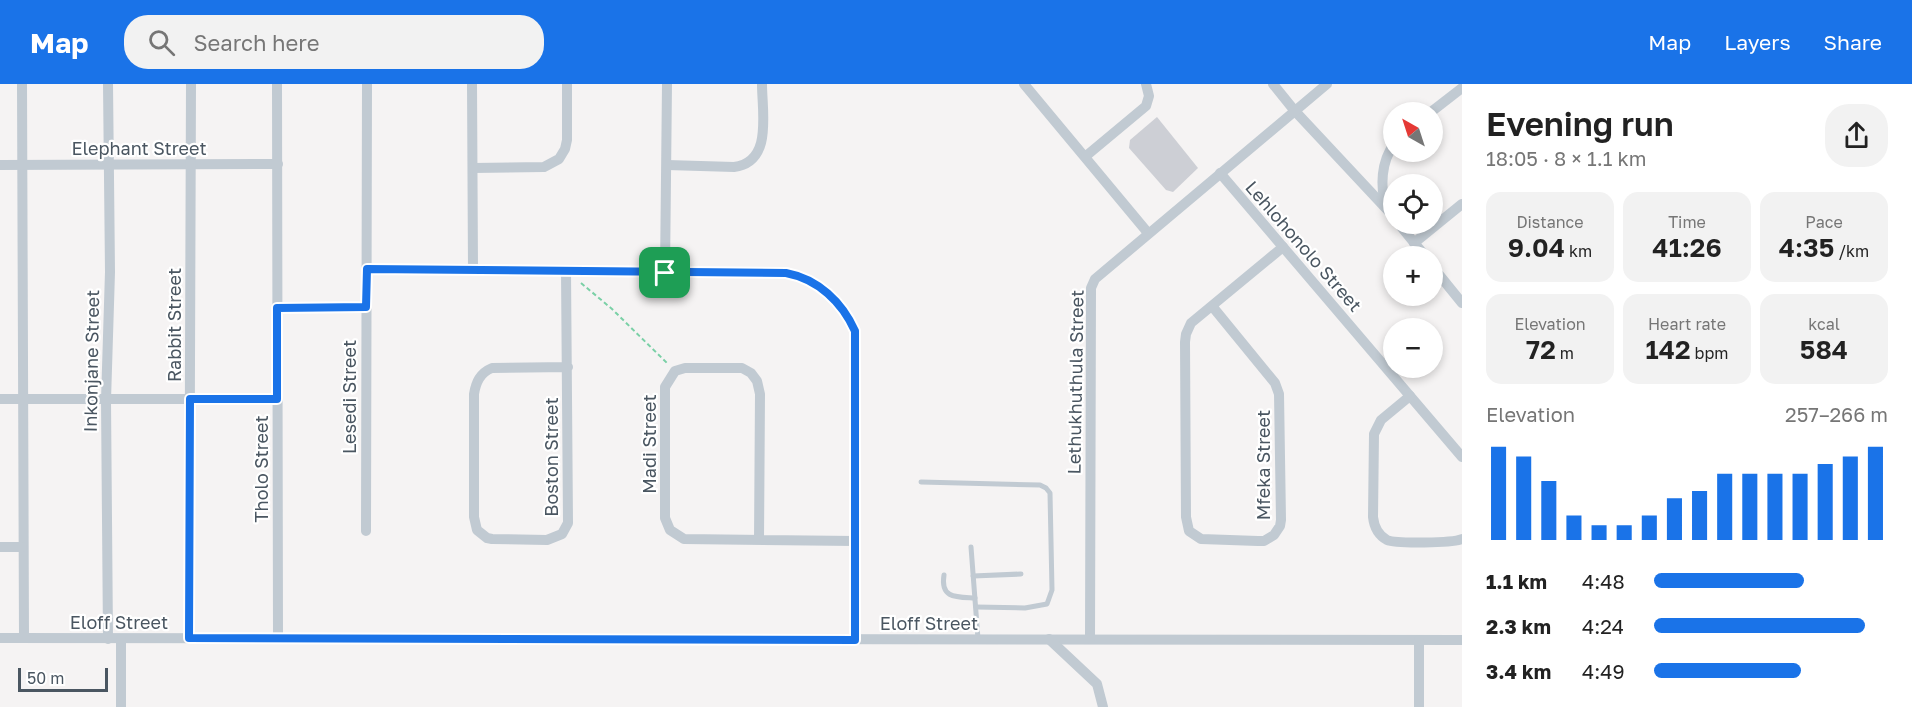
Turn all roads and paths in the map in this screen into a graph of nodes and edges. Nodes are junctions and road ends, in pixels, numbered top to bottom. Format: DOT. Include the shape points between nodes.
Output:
graph roads {
  1 [pos="22,84"];
  2 [pos="108,84"];
  3 [pos="191,84"];
  4 [pos="277,84"];
  5 [pos="367,84"];
  6 [pos="472,84"];
  7 [pos="567,84"];
  8 [pos="667,84"];
  9 [pos="762,84"];
  10 [pos="1024,84"];
  11 [pos="1146,84"];
  12 [pos="1273,84"];
  13 [pos="1327,84"];
  14 [pos="1461,90"];
  15 [pos="1443,103"];
  16 [pos="1294,110"];
  17 [pos="1086,156"];
  18 [pos="107,163"];
  19 [pos="190,164"];
  20 [pos="278,164"];
  21 [pos="0,165"];
  22 [pos="22,165"];
  23 [pos="667,165"];
  24 [pos="473,168"];
  25 [pos="1220,173"];
  26 [pos="1383,174"];
  27 [pos="1383,196"];
  28 [pos="1462,204"];
  29 [pos="1383,205"];
  30 [pos="1148,233"];
  31 [pos="1407,234"];
  32 [pos="1414,243"];
  33 [pos="1417,246"];
  34 [pos="1283,247"];
  35 [pos="367,269"];
  36 [pos="473,269"];
  37 [pos="566,271"];
  38 [pos="665,273"];
  39 [pos="1443,280"];
  40 [pos="1462,303"];
  41 [pos="1212,306"];
  42 [pos="366,307"];
  43 [pos="277,308"];
  44 [pos="568,367"];
  45 [pos="675,371"];
  46 [pos="1410,396"];
  47 [pos="0,399"];
  48 [pos="23,399"];
  49 [pos="190,399"];
  50 [pos="277,399"];
  51 [pos="106,400"];
  52 [pos="1462,457"];
  53 [pos="921,482"];
  54 [pos="366,531"];
  55 [pos="1462,538"];
  56 [pos="759,540"];
  57 [pos="855,541"];
  58 [pos="0,547"];
  59 [pos="22,547"];
  60 [pos="971,547"];
  61 [pos="1021,574"];
  62 [pos="944,575"];
  63 [pos="973,576"];
  64 [pos="975,598"];
  65 [pos="976,607"];
  66 [pos="24,638"];
  67 [pos="189,638"];
  68 [pos="0,639"];
  69 [pos="108,639"];
  70 [pos="121,639"];
  71 [pos="278,639"];
  72 [pos="978,639"];
  73 [pos="1049,639"];
  74 [pos="1090,639"];
  75 [pos="855,640"];
  76 [pos="1419,640"];
  77 [pos="1462,640"];
  78 [pos="121,707"];
  79 [pos="1103,707"];
  80 [pos="1419,707"];
  1 -- 22 [label="street"];
  2 -- 18 [label="street, Inkonjane Street"];
  3 -- 19 [label="street, Rabbit Street"];
  4 -- 20 [label="street, Tholo Street"];
  5 -- 35 [label="street, Lesedi Street"];
  6 -- 24 [label="street"];
  7 -- 24 [label="street" via="567,140 559,159 544,167"];
  8 -- 23 [label="street"];
  9 -- 23 [label="street" via="762,141 752,162 734,167"];
  10 -- 17 [label="street"];
  11 -- 17 [label="street" via="1146,106"];
  12 -- 16 [label="street"];
  13 -- 16 [label="street, Lethukhuthula Street"];
  14 -- 15 [label="street"];
  16 -- 25 [label="street, Lethukhuthula Street"];
  16 -- 29 [label="street"];
  17 -- 30 [label="street"];
  18 -- 19 [label="street, Elephant Street"];
  18 -- 22 [label="street, Elephant Street"];
  18 -- 51 [label="street, Inkonjane Street" via="110,272"];
  19 -- 20 [label="street, Elephant Street"];
  19 -- 49 [label="street, Rabbit Street"];
  20 -- 43 [label="street, Tholo Street"];
  21 -- 22 [label="street, Elephant Street"];
  22 -- 48 [label="street"];
  23 -- 38 [label="street"];
  24 -- 36 [label="street"];
  25 -- 30 [label="street, Lethukhuthula Street"];
  25 -- 34 [label="street, Lehlohonolo Street"];
  26 -- 27 [label="street"];
  28 -- 32 [label="street"];
  30 -- 74 [label="street, Lethukhuthula Street" via="1095,279 1090,288"];
  31 -- 32 [label="street"];
  32 -- 33 [label="street"];
  34 -- 41 [label="street, Mfeka Street"];
  34 -- 46 [label="street, Lehlohonolo Street"];
  35 -- 36 [label="street"];
  35 -- 42 [label="street, Lesedi Street"];
  36 -- 37 [label="street"];
  37 -- 38 [label="street"];
  37 -- 44 [label="street, Boston Street"];
  37 -- 45 [label="path" via="612,309"];
  38 -- 57 [label="street" via="796,275 819,287 847,315 855,331 856,350"];
  39 -- 40 [label="street"];
  41 -- 41 [label="street, Mfeka Street" via="1191,323 1186,334 1187,525 1201,539 1264,541 1278,530 1281,520 1279,394 1275,383"];
  42 -- 43 [label="street"];
  42 -- 54 [label="street, Lesedi Street"];
  43 -- 50 [label="street, Tholo Street"];
  44 -- 44 [label="street, Boston Street" via="566,529 547,540 487,538 477,530 474,517 477,382 492,368"];
  45 -- 56 [label="street" via="742,368 757,381"];
  45 -- 56 [label="street, Madi Street" via="665,387 665,518 670,530 684,539"];
  46 -- 52 [label="street, Lehlohonolo Street"];
  46 -- 55 [label="street" via="1380,420 1374,434 1374,525 1382,536 1394,542 1452,542"];
  47 -- 48 [label="street"];
  48 -- 51 [label="street"];
  48 -- 59 [label="street"];
  49 -- 50 [label="street"];
  49 -- 51 [label="street"];
  49 -- 67 [label="street, Rabbit Street"];
  50 -- 71 [label="street, Tholo Street"];
  51 -- 69 [label="street, Inkonjane Street"];
  53 -- 65 [label="lane" via="1040,485 1050,493 1050,600 1035,608"];
  56 -- 57 [label="street, Madi Street"];
  57 -- 75 [label="street"];
  58 -- 59 [label="street"];
  59 -- 66 [label="street"];
  60 -- 63 [label="lane"];
  61 -- 63 [label="lane"];
  62 -- 64 [label="lane" via="945,590 950,595"];
  63 -- 64 [label="lane"];
  64 -- 65 [label="lane"];
  65 -- 72 [label="lane"];
  66 -- 68 [label="street, Eloff Street"];
  66 -- 69 [label="street, Eloff Street"];
  67 -- 70 [label="street, Eloff Street"];
  67 -- 71 [label="street, Eloff Street"];
  69 -- 70 [label="street, Eloff Street"];
  70 -- 78 [label="street"];
  71 -- 75 [label="street, Eloff Street"];
  72 -- 73 [label="street, Eloff Street"];
  72 -- 75 [label="street, Eloff Street"];
  73 -- 74 [label="street, Eloff Street"];
  73 -- 79 [label="street" via="1097,684"];
  74 -- 76 [label="street, Eloff Street"];
  76 -- 77 [label="street, Eloff Street"];
  76 -- 80 [label="street"];
}
